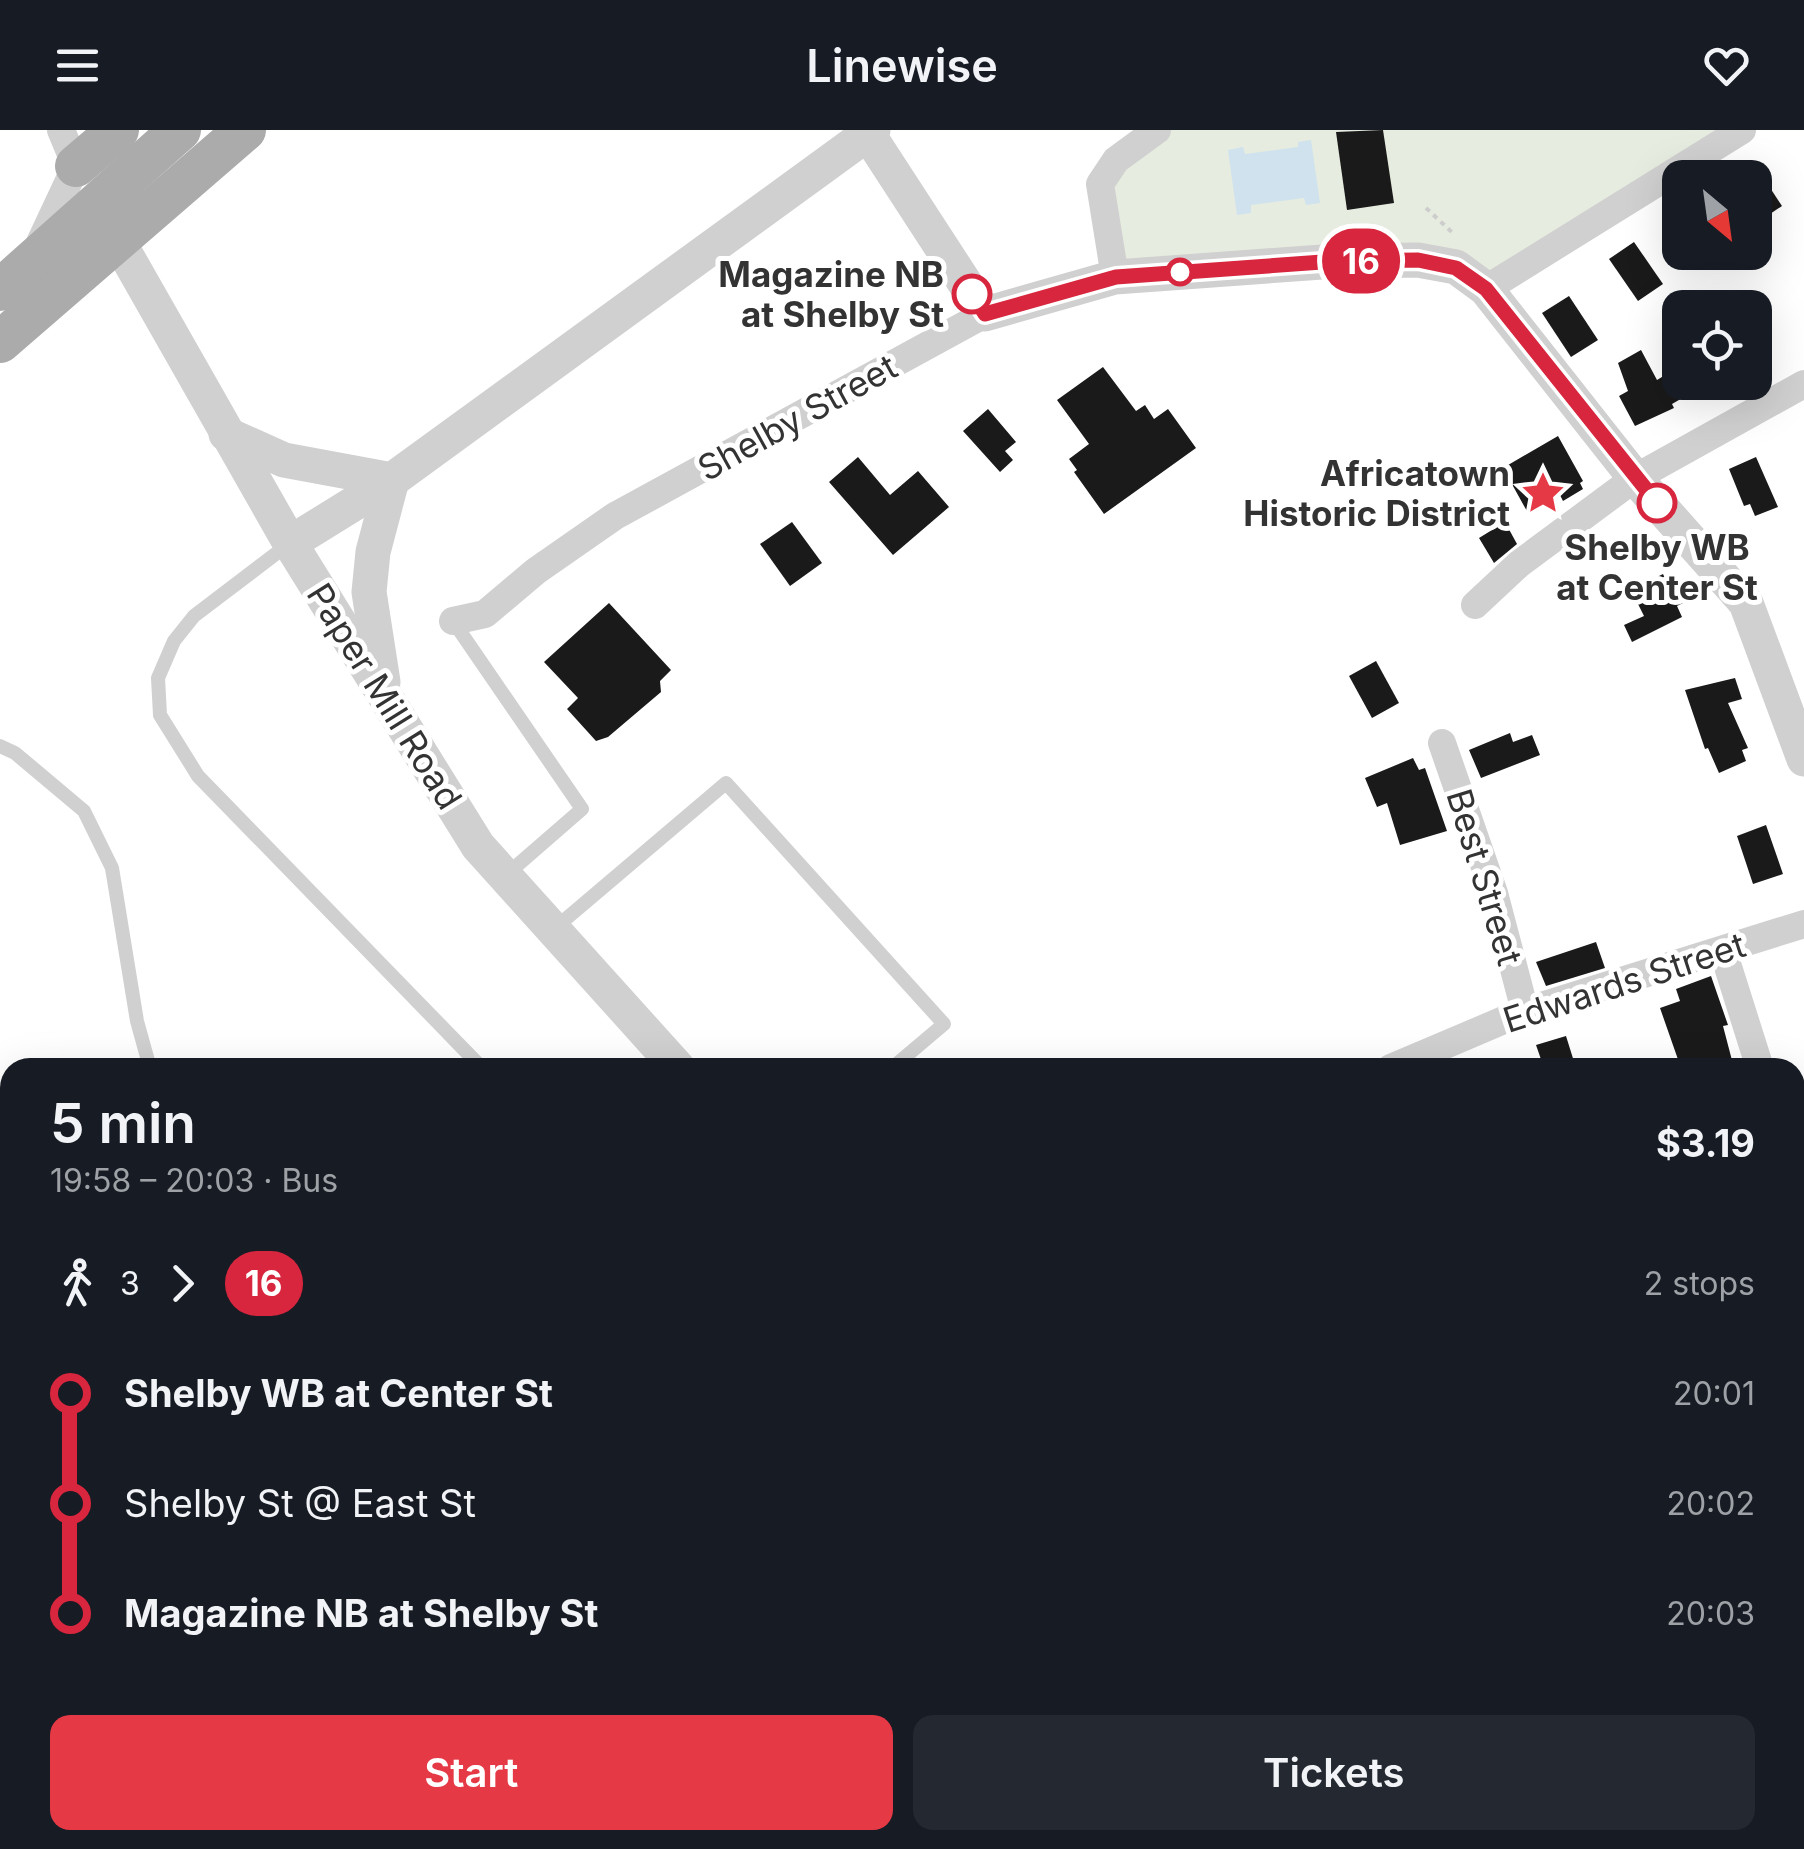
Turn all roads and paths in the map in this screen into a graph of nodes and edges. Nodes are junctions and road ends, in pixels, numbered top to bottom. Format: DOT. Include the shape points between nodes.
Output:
graph roads {
  1 [pos="118,130"];
  2 [pos="180,130"];
  3 [pos="245,130"];
  4 [pos="1157,130"];
  5 [pos="1742,130"];
  6 [pos="871,132"];
  7 [pos="68,148"];
  8 [pos="1426,208"];
  9 [pos="1460,239"];
  10 [pos="0,259"];
  11 [pos="1116,277"];
  12 [pos="12,284"];
  13 [pos="1486,289"];
  14 [pos="0,310"];
  15 [pos="985,314"];
  16 [pos="0,342"];
  17 [pos="1804,384"];
  18 [pos="226,434"];
  19 [pos="1635,478"];
  20 [pos="392,480"];
  21 [pos="290,543"];
  22 [pos="1475,605"];
  23 [pos="452,622"];
  24 [pos="385,696"];
  25 [pos="1442,743"];
  26 [pos="0,746"];
  27 [pos="1804,760"];
  28 [pos="505,876"];
  29 [pos="1804,924"];
  30 [pos="553,930"];
  31 [pos="1723,950"];
  32 [pos="1525,1011"];
  33 [pos="147,1058"];
  34 [pos="472,1058"];
  35 [pos="669,1058"];
  36 [pos="904,1058"];
  37 [pos="1415,1058"];
  38 [pos="1757,1058"];
  1 -- 7 [label="main road"];
  2 -- 12 [label="main road, bridge"];
  3 -- 16 [label="main road, bridge"];
  4 -- 11 [label="street" via="1116,160 1100,184"];
  5 -- 13 [label="street"];
  6 -- 15 [label="street"];
  6 -- 20 [label="street"];
  7 -- 12 [label="street"];
  7 -- 18 [label="street, Paper Mill Road"];
  8 -- 9 [label="path"];
  10 -- 12 [label="lane"];
  11 -- 13 [label="street, Shelby Street" via="1418,260 1456,268"];
  11 -- 15 [label="street, Shelby Street"];
  12 -- 14 [label="street" via="14,298"];
  13 -- 19 [label="street, Shelby Street"];
  15 -- 23 [label="street, Shelby Street" via="616,516 485,614"];
  17 -- 19 [label="street"];
  18 -- 20 [label="street" via="284,460"];
  18 -- 21 [label="street, Paper Mill Road"];
  19 -- 22 [label="street"];
  19 -- 27 [label="street, Shelby Street" via="1746,602"];
  20 -- 21 [label="street"];
  20 -- 24 [label="street" via="369,592"];
  21 -- 24 [label="street, Paper Mill Road"];
  21 -- 34 [label="lane" via="194,616 174,641 158,678 160,715 198,776"];
  23 -- 28 [label="lane" via="582,809"];
  24 -- 28 [label="street, Paper Mill Road" via="478,846"];
  25 -- 32 [label="street, Best Street" via="1494,893"];
  26 -- 33 [label="lane" via="84,810 112,868"];
  28 -- 30 [label="street, Paper Mill Road"];
  29 -- 31 [label="street, Edwards Street"];
  30 -- 35 [label="street, Paper Mill Road"];
  30 -- 36 [label="lane" via="726,783 944,1024"];
  31 -- 32 [label="street, Edwards Street"];
  31 -- 38 [label="street"];
  32 -- 37 [label="street, Edwards Street"];
}
